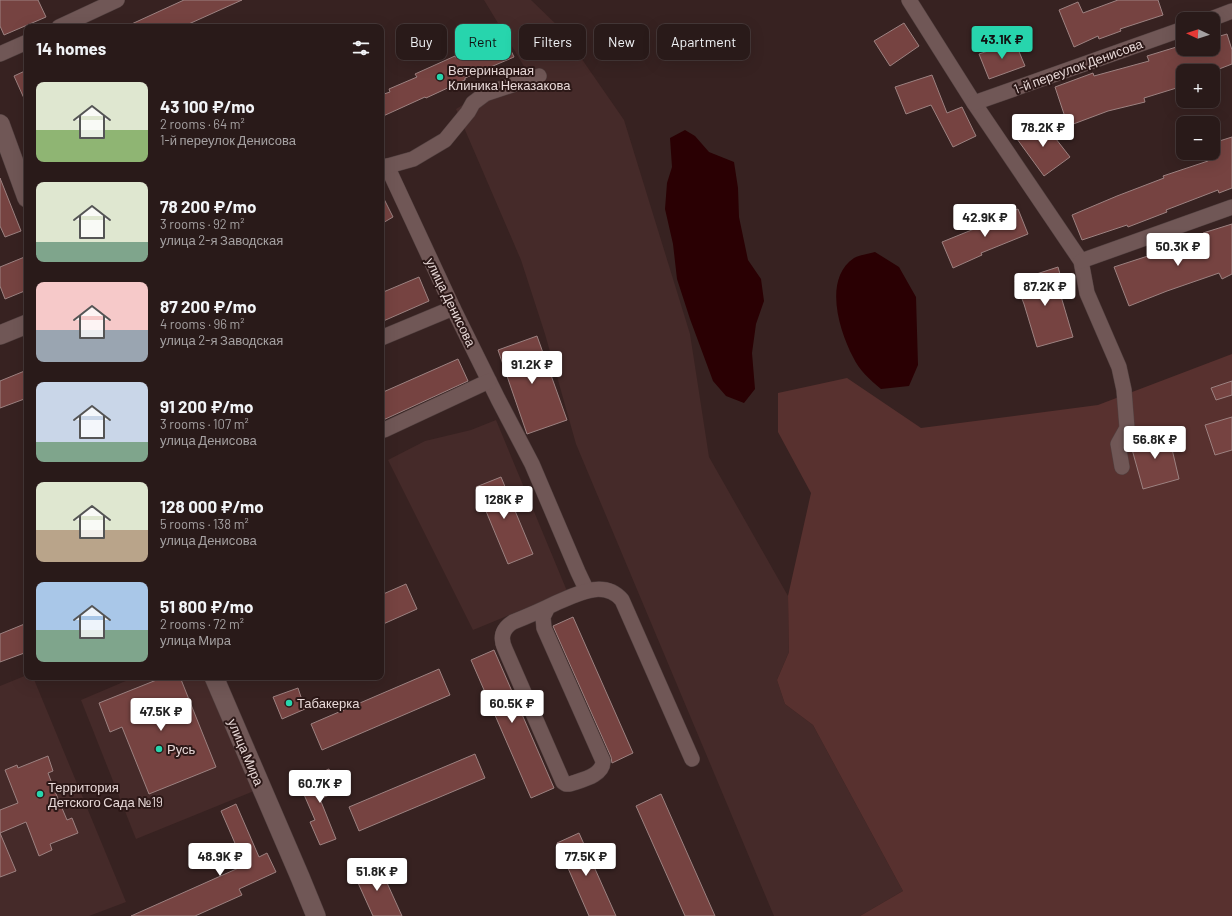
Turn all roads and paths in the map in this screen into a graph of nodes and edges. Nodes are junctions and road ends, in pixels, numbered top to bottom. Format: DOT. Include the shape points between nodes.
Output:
graph roads {
  1 [pos="117,0"];
  2 [pos="909,0"];
  3 [pos="1232,11"];
  4 [pos="1220,16"];
  5 [pos="65,24"];
  6 [pos="1176,31"];
  7 [pos="24,43"];
  8 [pos="0,54"];
  9 [pos="539,76"];
  10 [pos="974,103"];
  11 [pos="0,124"];
  12 [pos="384,167"];
  13 [pos="24,190"];
  14 [pos="1232,207"];
  15 [pos="1080,261"];
  16 [pos="453,308"];
  17 [pos="24,325"];
  18 [pos="0,335"];
  19 [pos="384,337"];
  20 [pos="490,381"];
  21 [pos="384,430"];
  22 [pos="1122,467"];
  23 [pos="587,590"];
  24 [pos="548,607"];
  25 [pos="524,617"];
  26 [pos="544,628"];
  27 [pos="215,680"];
  28 [pos="692,759"];
  29 [pos="316,916"];
  1 -- 5 [label="street"];
  2 -- 10 [label="street"];
  3 -- 4 [label="street"];
  6 -- 10 [label="street, 1-й переулок Денисова"];
  7 -- 8 [label="street"];
  9 -- 12 [label="street, улица Денисова" via="485,94 473,103 445,140 413,159"];
  10 -- 15 [label="street"];
  11 -- 13 [label="street"];
  12 -- 16 [label="street, улица Денисова"];
  14 -- 15 [label="street"];
  15 -- 22 [label="street" via="1088,293 1119,367 1124,390 1127,428 1118,444"];
  16 -- 19 [label="street"];
  16 -- 20 [label="street, улица Денисова"];
  17 -- 18 [label="street"];
  20 -- 21 [label="street"];
  20 -- 23 [label="street, улица Денисова" via="532,464"];
  23 -- 24 [label="street"];
  23 -- 28 [label="street" via="611,591 622,600"];
  24 -- 25 [label="street"];
  24 -- 26 [label="street" via="543,617"];
  25 -- 26 [label="street" via="536,620"];
  25 -- 26 [label="street" via="507,626 502,642 561,780 565,784 570,784 599,772 603,767 603,760"];
  27 -- 29 [label="street, улица Мира"];
}
